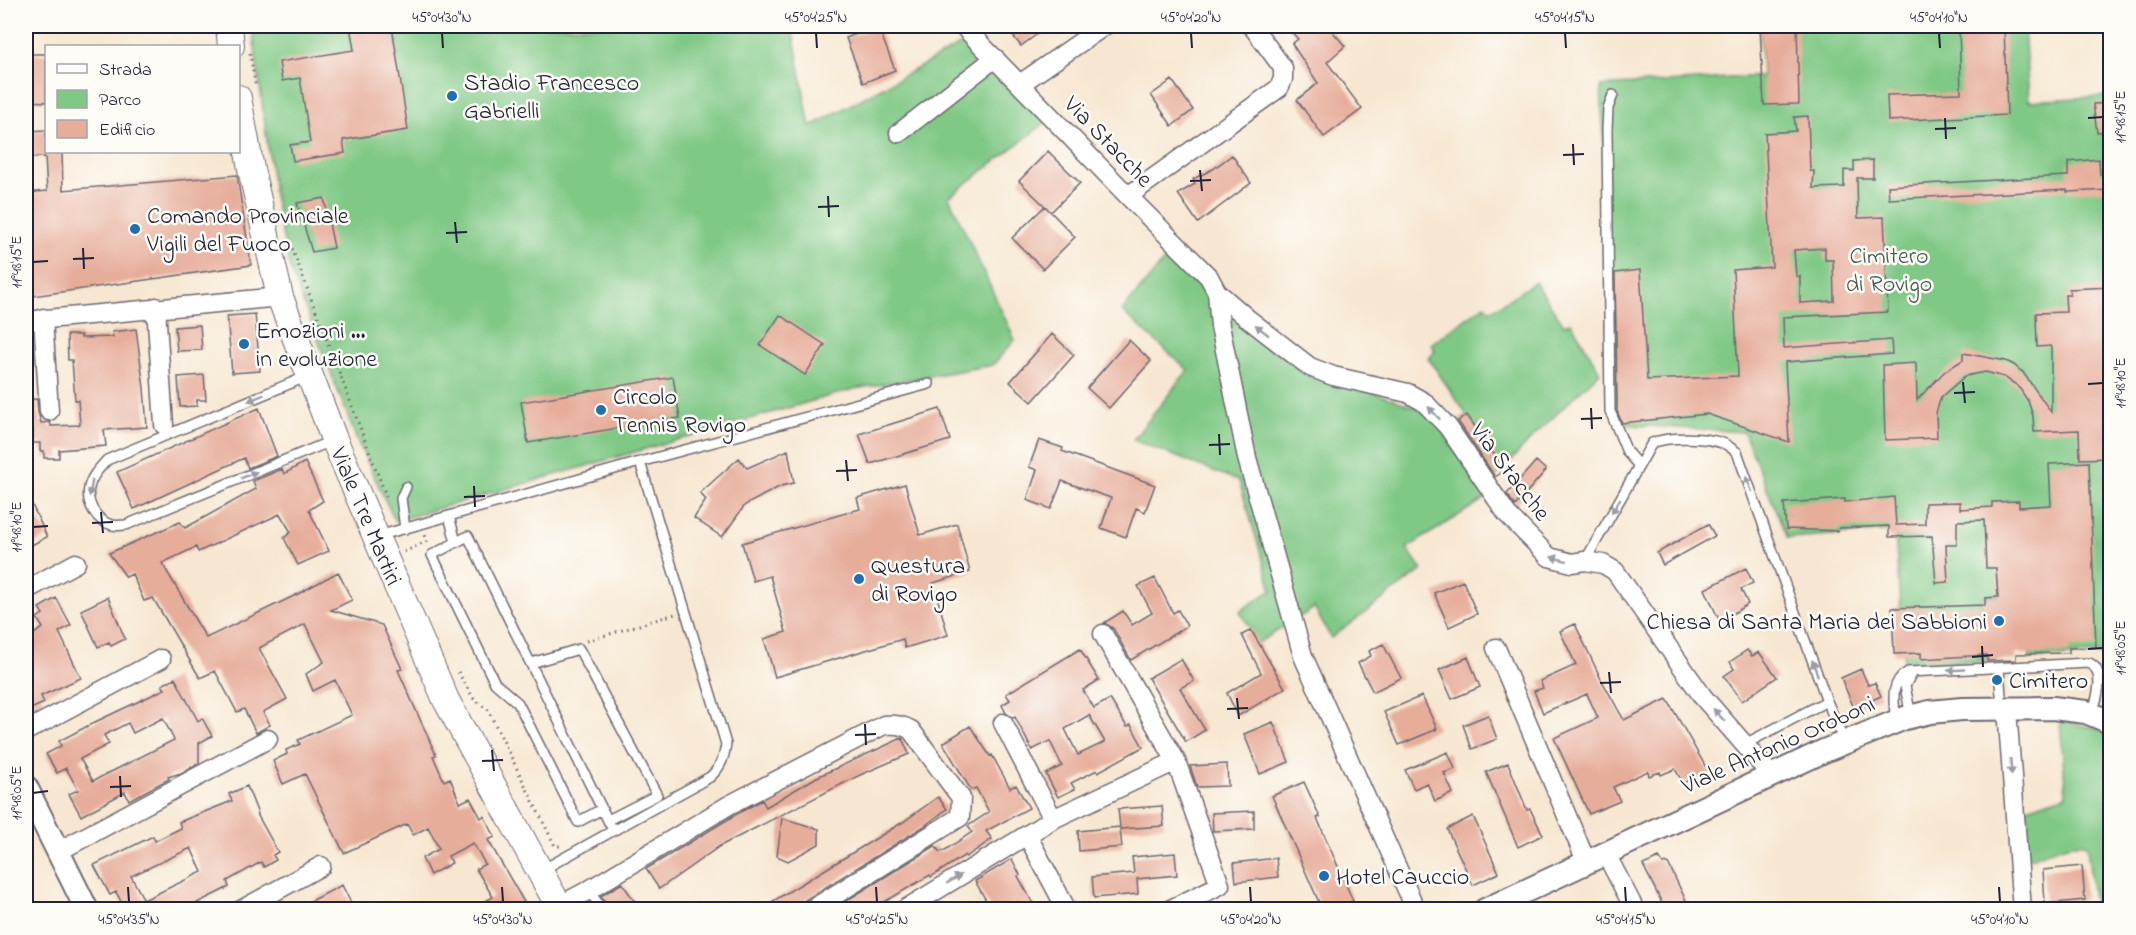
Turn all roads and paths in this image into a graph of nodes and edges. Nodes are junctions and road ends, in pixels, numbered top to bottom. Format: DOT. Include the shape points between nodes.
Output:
graph roads {
  1 [pos="229,26"];
  2 [pos="963,26"];
  3 [pos="1104,26"];
  4 [pos="1252,26"];
  5 [pos="238,45"];
  6 [pos="240,48"];
  7 [pos="995,58"];
  8 [pos="1020,84"];
  9 [pos="1613,95"];
  10 [pos="243,98"];
  11 [pos="899,133"];
  12 [pos="1128,196"];
  13 [pos="287,234"];
  14 [pos="1217,292"];
  15 [pos="280,297"];
  16 [pos="156,307"];
  17 [pos="34,319"];
  18 [pos="310,375"];
  19 [pos="929,384"];
  20 [pos="50,411"];
  21 [pos="164,425"];
  22 [pos="334,439"];
  23 [pos="640,462"];
  24 [pos="1639,466"];
  25 [pos="406,487"];
  26 [pos="402,510"];
  27 [pos="449,516"];
  28 [pos="422,524"];
  29 [pos="405,529"];
  30 [pos="376,537"];
  31 [pos="456,542"];
  32 [pos="403,555"];
  33 [pos="1585,561"];
  34 [pos="76,563"];
  35 [pos="26,590"];
  36 [pos="686,611"];
  37 [pos="1103,634"];
  38 [pos="579,648"];
  39 [pos="1496,648"];
  40 [pos="161,659"];
  41 [pos="531,663"];
  42 [pos="456,668"];
  43 [pos="2000,668"];
  44 [pos="1912,672"];
  45 [pos="1827,701"];
  46 [pos="2004,709"];
  47 [pos="2101,718"];
  48 [pos="1904,719"];
  49 [pos="1003,723"];
  50 [pos="26,731"];
  51 [pos="268,739"];
  52 [pos="1844,741"];
  53 [pos="1744,744"];
  54 [pos="1176,761"];
  55 [pos="1771,775"];
  56 [pos="26,787"];
  57 [pos="602,809"];
  58 [pos="1053,819"];
  59 [pos="608,820"];
  60 [pos="613,830"];
  61 [pos="1027,835"];
  62 [pos="57,852"];
  63 [pos="574,852"];
  64 [pos="1596,857"];
  65 [pos="321,866"];
  66 [pos="540,871"];
  67 [pos="589,890"];
  68 [pos="560,908"];
  69 [pos="85,909"];
  70 [pos="241,909"];
  71 [pos="602,909"];
  72 [pos="811,909"];
  73 [pos="904,909"];
  74 [pos="1067,909"];
  75 [pos="1169,909"];
  76 [pos="1416,909"];
  77 [pos="1485,909"];
  78 [pos="1635,909"];
  79 [pos="2022,909"];
  1 -- 5 [label="main road"];
  2 -- 7 [label="street, Via Stacche"];
  3 -- 8 [label="street"];
  4 -- 12 [label="street" via="1282,68 1279,88"];
  6 -- 10 [label="path"];
  7 -- 8 [label="street, Via Stacche"];
  7 -- 11 [label="street"];
  8 -- 12 [label="street, Via Stacche"];
  9 -- 24 [label="lane" via="1607,130 1610,411 1627,452"];
  10 -- 15 [label="main road, Viale Tre Martiri" via="251,170"];
  12 -- 14 [label="street, Via Stacche" via="1209,277"];
  13 -- 26 [label="path" via="386,499"];
  33 -- 14 [label="street, Via Stacche, one-way" via="1572,563 1549,557 1507,514 1448,427 1424,402 1408,393 1310,367"];
  14 -- 76 [label="street" via="1220,326 1247,458 1304,656"];
  15 -- 16 [label="street"];
  15 -- 18 [label="main road, Viale Tre Martiri"];
  16 -- 17 [label="street"];
  16 -- 21 [label="street"];
  17 -- 20 [label="street"];
  18 -- 22 [label="main road, Viale Tre Martiri"];
  18 -- 22 [label="lane, one-way" via="107,460 88,488 90,503 96,516 111,525 126,525"];
  19 -- 23 [label="lane"];
  22 -- 30 [label="main road, Viale Tre Martiri"];
  23 -- 27 [label="lane"];
  23 -- 36 [label="lane"];
  24 -- 33 [label="lane, one-way"];
  45 -- 24 [label="lane, one-way" via="1737,452 1724,444 1684,438 1661,440 1652,442"];
  25 -- 26 [label="lane" via="401,498"];
  26 -- 29 [label="lane"];
  27 -- 28 [label="lane"];
  27 -- 31 [label="lane"];
  28 -- 29 [label="lane"];
  28 -- 32 [label="path" via="427,541"];
  29 -- 30 [label="lane"];
  30 -- 66 [label="main road, Viale Tre Martiri" via="446,700"];
  31 -- 41 [label="lane" via="468,536"];
  31 -- 57 [label="lane" via="432,555 495,683 518,703 578,822"];
  53 -- 33 [label="street, Via Stacche, one-way" via="1703,698 1616,571"];
  34 -- 35 [label="street"];
  36 -- 38 [label="path" via="588,639"];
  36 -- 60 [label="lane" via="726,744 723,761 710,777"];
  37 -- 54 [label="street"];
  38 -- 41 [label="lane"];
  38 -- 59 [label="lane" via="657,795"];
  39 -- 64 [label="street"];
  40 -- 50 [label="street"];
  41 -- 57 [label="lane"];
  42 -- 63 [label="path" via="474,699 488,710 555,846 570,846"];
  43 -- 44 [label="lane, one-way"];
  43 -- 46 [label="lane"];
  43 -- 47 [label="lane" via="2093,665 2097,670"];
  44 -- 48 [label="lane" via="1905,686"];
  44 -- 48 [label="lane" via="1896,682 1894,691"];
  45 -- 52 [label="lane"];
  45 -- 53 [label="lane"];
  46 -- 47 [label="street, Viale Antonio Oroboni" via="2053,708"];
  46 -- 48 [label="street, Viale Antonio Oroboni" via="1941,711"];
  46 -- 79 [label="street, one-way"];
  48 -- 52 [label="street, Viale Antonio Oroboni"];
  49 -- 58 [label="street"];
  51 -- 62 [label="street"];
  52 -- 55 [label="street, Viale Antonio Oroboni"];
  53 -- 55 [label="street, Via Stacche"];
  54 -- 58 [label="street"];
  54 -- 75 [label="street" via="1220,885"];
  55 -- 64 [label="street, Viale Antonio Oroboni"];
  56 -- 62 [label="street"];
  57 -- 59 [label="lane"];
  58 -- 61 [label="street"];
  59 -- 60 [label="lane"];
  60 -- 63 [label="lane"];
  73 -- 61 [label="street, one-way"];
  61 -- 74 [label="street"];
  62 -- 69 [label="street"];
  63 -- 66 [label="lane"];
  64 -- 77 [label="street, Viale Antonio Oroboni"];
  64 -- 78 [label="street"];
  65 -- 70 [label="street"];
  66 -- 68 [label="main road, Viale Tre Martiri"];
  67 -- 68 [label="street"];
  67 -- 71 [label="lane"];
  67 -- 72 [label="street" via="740,799 884,725 904,726 911,730 961,798 960,817"];
}
